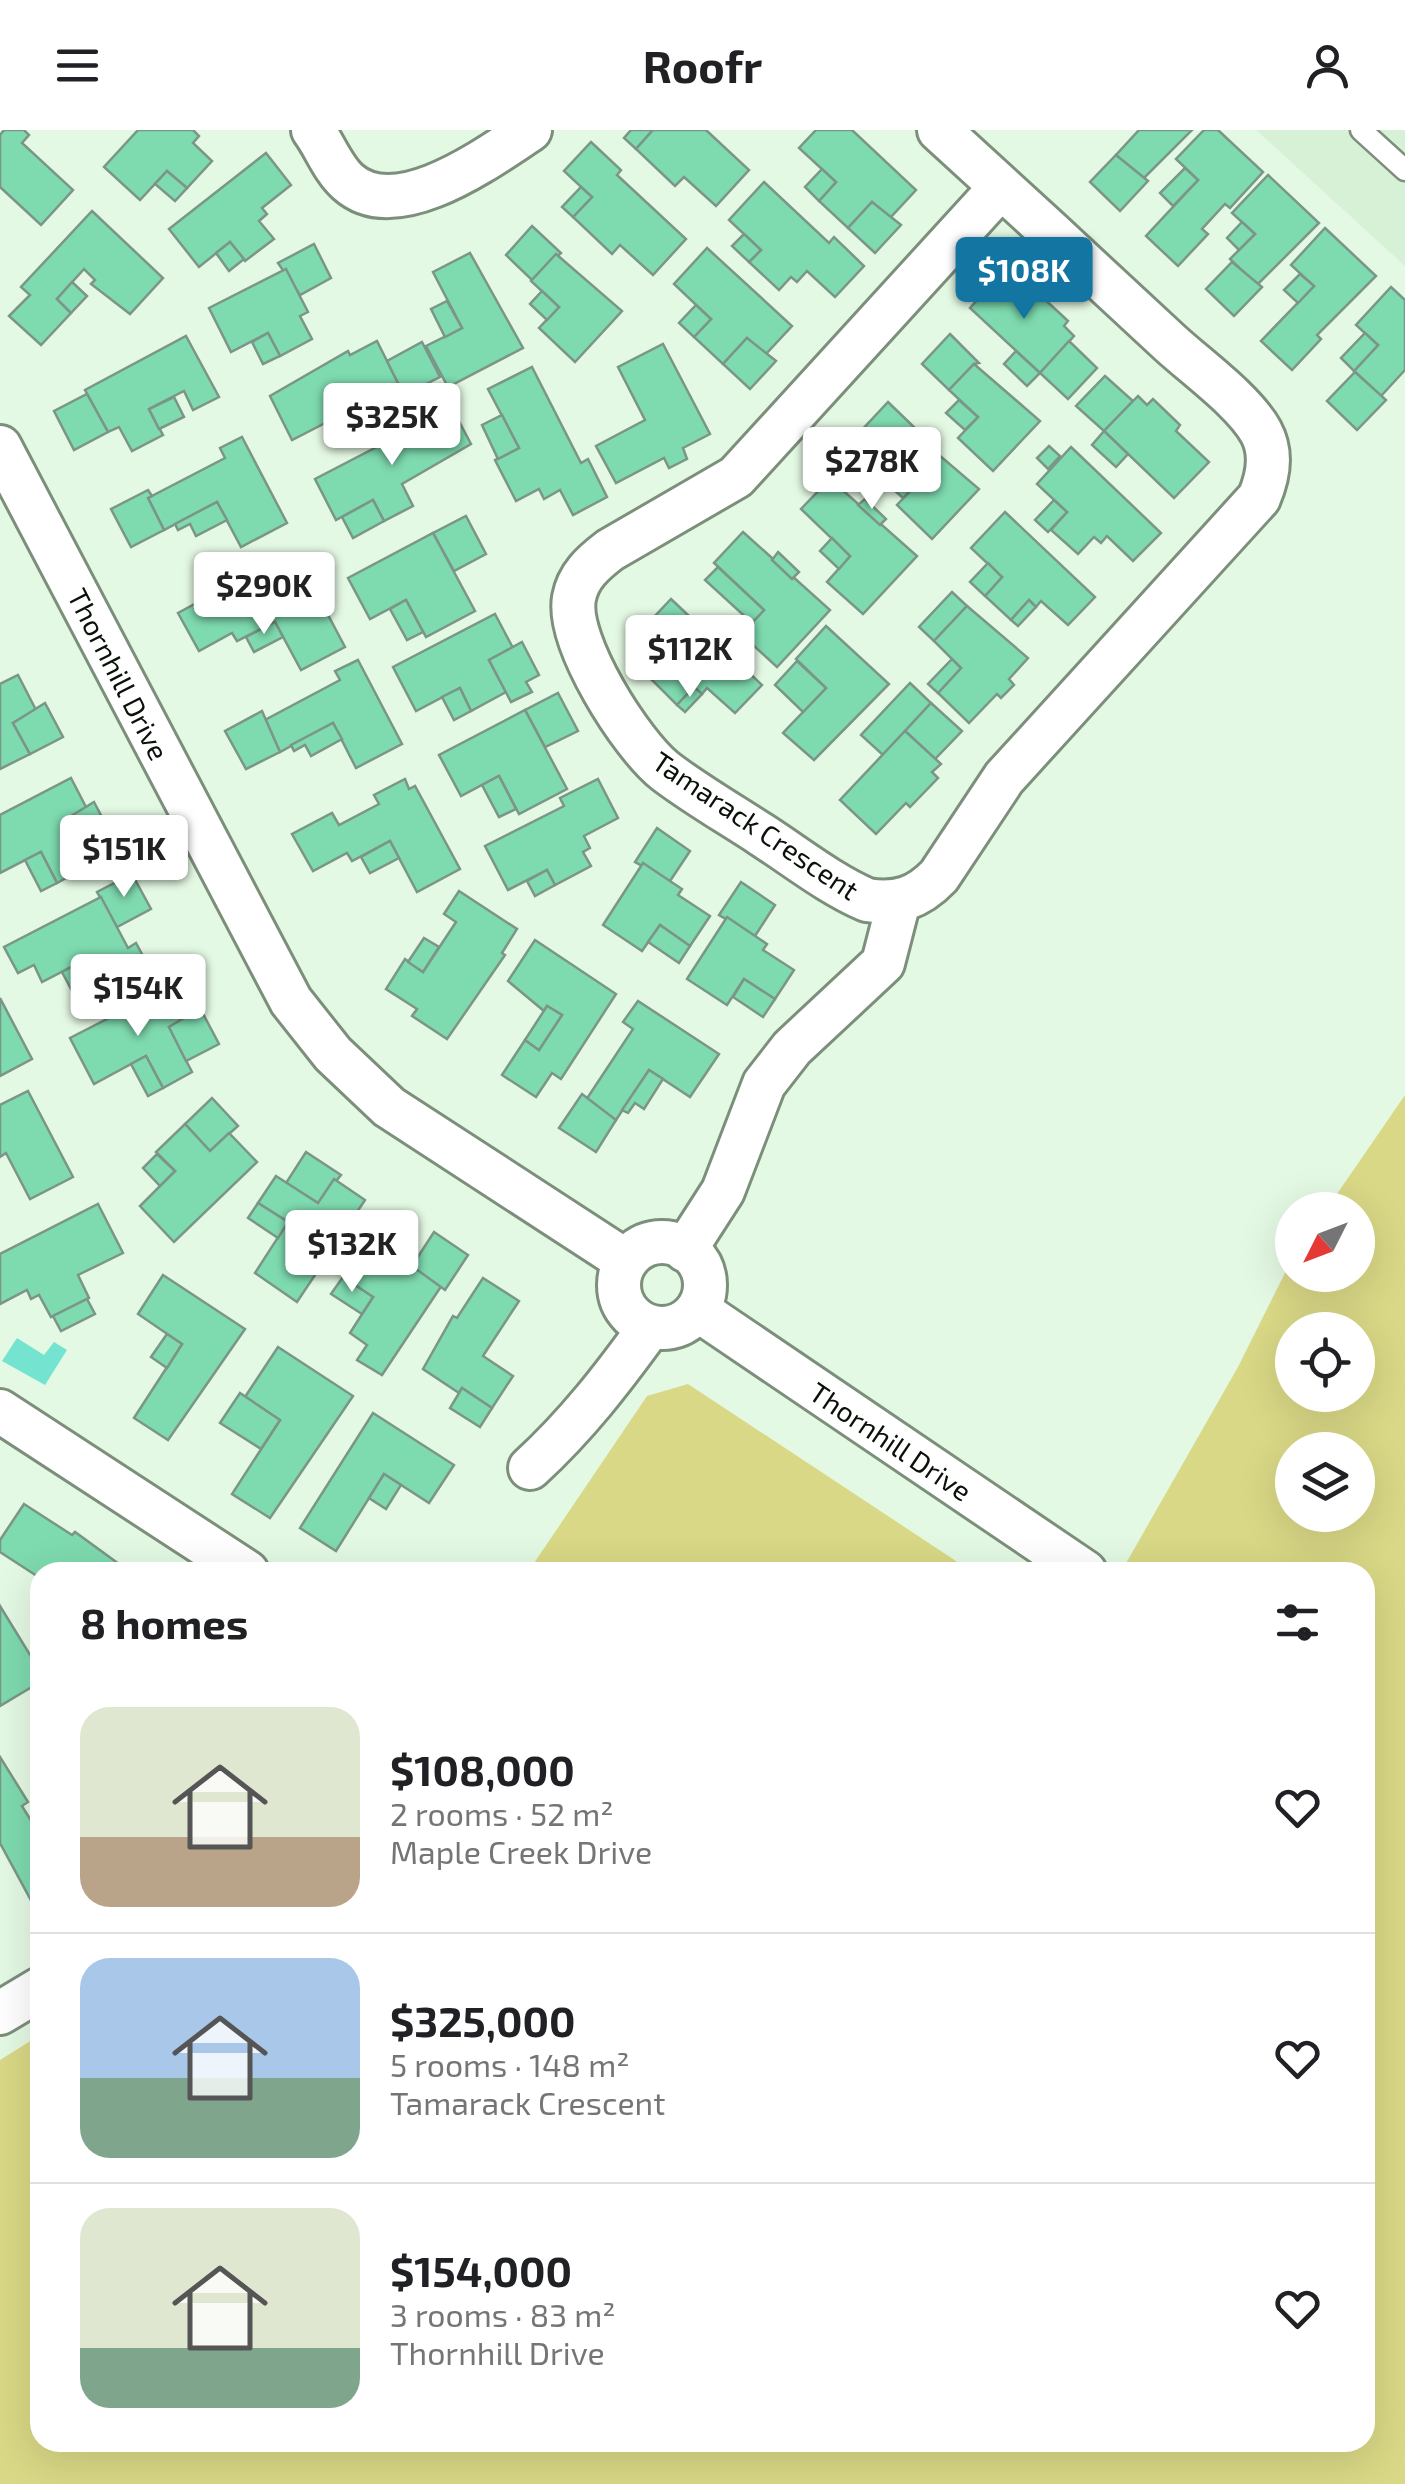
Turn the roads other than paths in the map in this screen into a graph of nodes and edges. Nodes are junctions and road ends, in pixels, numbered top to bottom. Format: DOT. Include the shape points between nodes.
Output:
graph roads {
  1 [pos="313,130"];
  2 [pos="530,130"];
  3 [pos="939,130"];
  4 [pos="1362,130"];
  5 [pos="1405,170"];
  6 [pos="1001,187"];
  7 [pos="0,447"];
  8 [pos="900,901"];
  9 [pos="685,1250"];
  10 [pos="626,1261"];
  11 [pos="698,1310"];
  12 [pos="650,1327"];
  13 [pos="0,1411"];
  14 [pos="530,1468"];
  15 [pos="232,1562"];
  16 [pos="1070,1562"];
  17 [pos="30,1995"];
  18 [pos="0,2013"];
  1 -- 2 [label="street" via="346,181 391,198 427,188"];
  3 -- 6 [label="street, Tamarack Crescent"];
  4 -- 5 [label="lane"];
  6 -- 8 [label="street, Tamarack Crescent" via="1264,436 1267,480 1259,498 1004,778 939,876"];
  6 -- 8 [label="street, Tamarack Crescent" via="736,477 610,550 579,580 573,600 574,621 608,698 625,729 664,770 852,894"];
  7 -- 10 [label="street, Thornhill Drive" via="291,1001 388,1107"];
  8 -- 9 [label="street" via="884,963 792,1048 764,1084 723,1191"];
  9 -- 10 [label="street" via="650,1244"];
  9 -- 11 [label="street" via="706,1281"];
  10 -- 12 [label="street" via="621,1300"];
  11 -- 12 [label="street" via="677,1326"];
  11 -- 16 [label="street, Thornhill Drive"];
  12 -- 14 [label="street" via="591,1406"];
  13 -- 15 [label="street"];
  17 -- 18 [label="street"];
}
